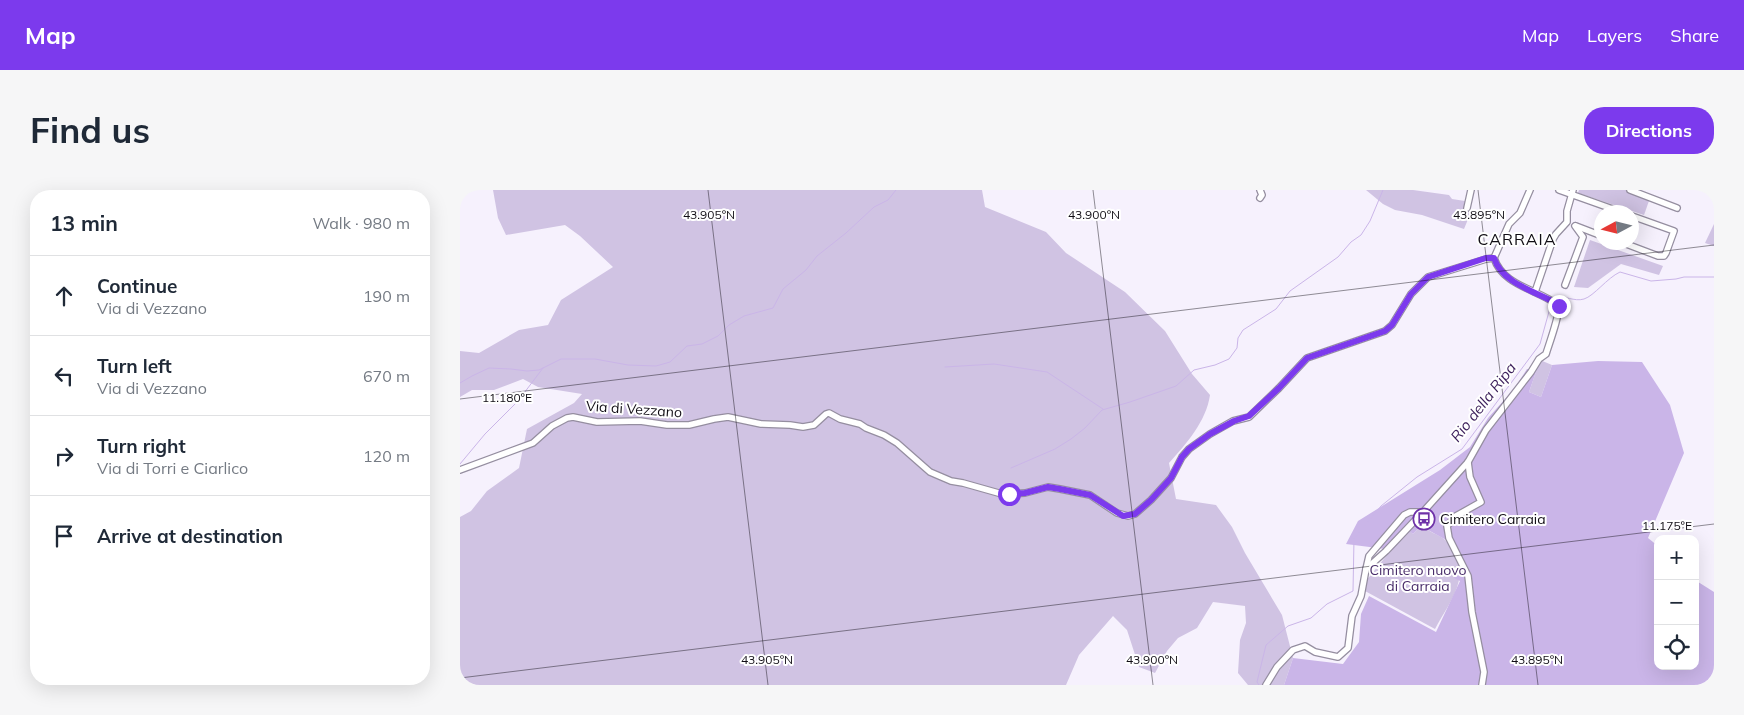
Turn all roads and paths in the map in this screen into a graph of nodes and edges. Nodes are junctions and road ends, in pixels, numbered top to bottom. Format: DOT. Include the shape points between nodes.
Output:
graph roads {
  1 [pos="1260,190"];
  2 [pos="1471,190"];
  3 [pos="1530,190"];
  4 [pos="1559,190"];
  5 [pos="1630,190"];
  6 [pos="1572,192"];
  7 [pos="1260,198"];
  8 [pos="1604,205"];
  9 [pos="1467,208"];
  10 [pos="1677,208"];
  11 [pos="1639,219"];
  12 [pos="1567,222"];
  13 [pos="1575,226"];
  14 [pos="1589,231"];
  15 [pos="1594,233"];
  16 [pos="1582,237"];
  17 [pos="1639,249"];
  18 [pos="1494,258"];
  19 [pos="1565,285"];
  20 [pos="1535,292"];
  21 [pos="1468,462"];
  22 [pos="460,470"];
  23 [pos="1423,512"];
  24 [pos="1391,530"];
  25 [pos="1399,537"];
  26 [pos="1366,569"];
  27 [pos="1266,685"];
  28 [pos="1482,685"];
  1 -- 7 [label="street"];
  2 -- 9 [label="street"];
  3 -- 18 [label="street" via="1520,213 1509,224"];
  4 -- 6 [label="street"];
  5 -- 10 [label="street"];
  6 -- 8 [label="street"];
  6 -- 12 [label="street"];
  11 -- 17 [label="street" via="1674,232 1664,256"];
  12 -- 13 [label="street"];
  12 -- 20 [label="street" via="1556,234"];
  13 -- 14 [label="street"];
  13 -- 16 [label="street"];
  14 -- 15 [label="street"];
  14 -- 16 [label="street"];
  16 -- 19 [label="street"];
  18 -- 20 [label="street" via="1498,268 1510,280"];
  18 -- 22 [label="street, Via di Vezzano" via="1428,277 1411,294 1389,328 1307,358 1249,416 1210,434 1189,449 1161,489 1135,514 1128,516 1117,513 1090,495 1060,489 1048,487 1002,494 951,481 930,472 884,435 829,413 814,425 803,427 761,424 728,417 689,426 640,420 597,422 573,416 552,426 533,442"];
  20 -- 21 [label="street" via="1556,303 1560,309 1546,354 1538,358 1531,372 1486,430"];
  21 -- 23 [label="street"];
  21 -- 28 [label="street" via="1470,477 1481,502 1456,516 1447,526 1449,538 1468,576 1484,672"];
  23 -- 24 [label="street" via="1404,515"];
  23 -- 25 [label="street"];
  24 -- 25 [label="street"];
  24 -- 26 [label="street" via="1369,556"];
  25 -- 26 [label="street"];
  26 -- 27 [label="street" via="1361,596 1352,616 1348,648 1338,657 1315,652 1305,646 1292,650"];
}
